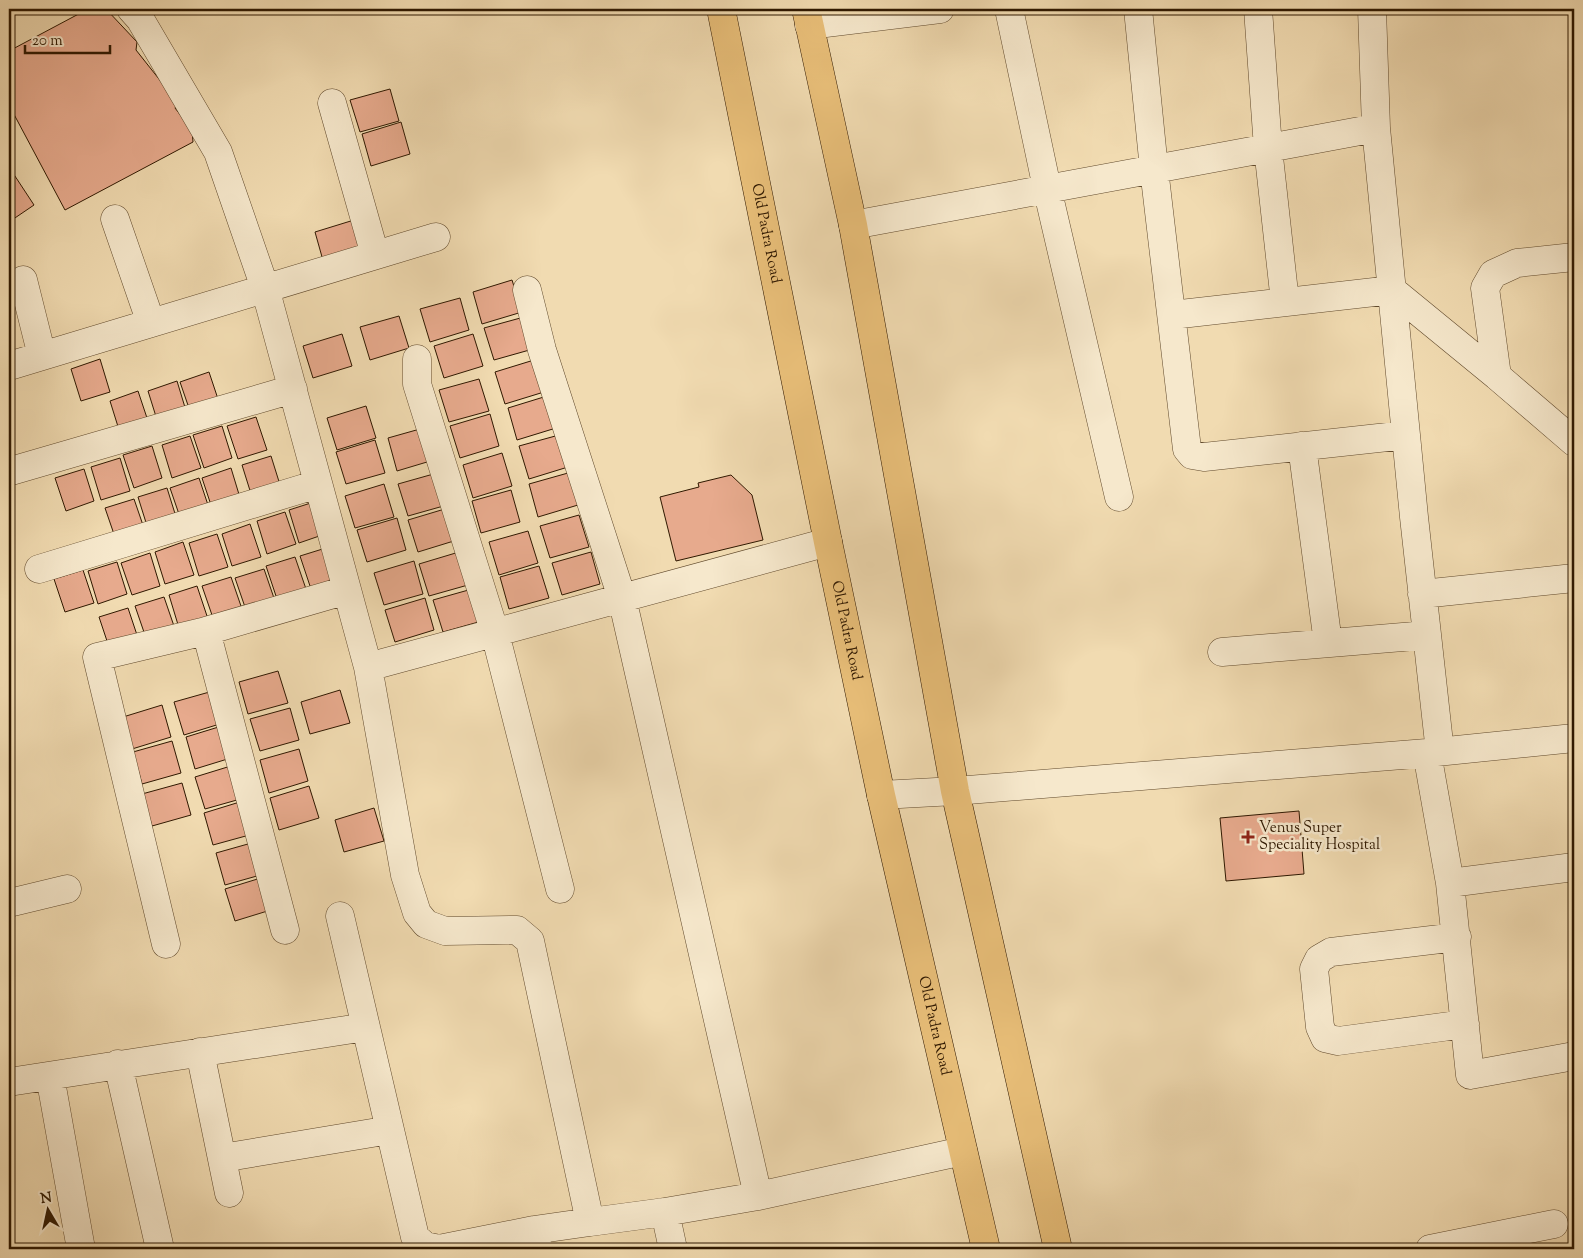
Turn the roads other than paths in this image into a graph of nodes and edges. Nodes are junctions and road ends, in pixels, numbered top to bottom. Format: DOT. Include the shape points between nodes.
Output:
graph roads {
  1 [pos="131,9"];
  2 [pos="721,9"];
  3 [pos="940,9"];
  4 [pos="1010,9"];
  5 [pos="1138,9"];
  6 [pos="1258,9"];
  7 [pos="1372,9"];
  8 [pos="808,17"];
  9 [pos="332,103"];
  10 [pos="1376,128"];
  11 [pos="1268,148"];
  12 [pos="1154,168"];
  13 [pos="1047,188"];
  14 [pos="115,219"];
  15 [pos="853,225"];
  16 [pos="436,237"];
  17 [pos="375,255"];
  18 [pos="1574,257"];
  19 [pos="23,280"];
  20 [pos="265,288"];
  21 [pos="527,290"];
  22 [pos="1392,290"];
  23 [pos="1285,302"];
  24 [pos="1172,315"];
  25 [pos="151,323"];
  26 [pos="42,356"];
  27 [pos="417,359"];
  28 [pos="9,366"];
  29 [pos="1497,376"];
  30 [pos="293,389"];
  31 [pos="1406,435"];
  32 [pos="1574,442"];
  33 [pos="1302,446"];
  34 [pos="11,472"];
  35 [pos="318,484"];
  36 [pos="1119,497"];
  37 [pos="828,542"];
  38 [pos="39,568"];
  39 [pos="1574,578"];
  40 [pos="347,590"];
  41 [pos="1422,594"];
  42 [pos="622,598"];
  43 [pos="206,631"];
  44 [pos="495,632"];
  45 [pos="1427,635"];
  46 [pos="1328,644"];
  47 [pos="1222,652"];
  48 [pos="368,667"];
  49 [pos="1574,738"];
  50 [pos="1433,753"];
  51 [pos="955,791"];
  52 [pos="881,795"];
  53 [pos="1574,867"];
  54 [pos="1450,883"];
  55 [pos="67,889"];
  56 [pos="560,889"];
  57 [pos="9,903"];
  58 [pos="340,916"];
  59 [pos="285,930"];
  60 [pos="1457,937"];
  61 [pos="166,944"];
  62 [pos="1465,1024"];
  63 [pos="366,1027"];
  64 [pos="200,1052"];
  65 [pos="1574,1056"];
  66 [pos="118,1064"];
  67 [pos="50,1076"];
  68 [pos="9,1082"];
  69 [pos="390,1130"];
  70 [pos="963,1152"];
  71 [pos="222,1158"];
  72 [pos="229,1193"];
  73 [pos="758,1196"];
  74 [pos="665,1212"];
  75 [pos="590,1222"];
  76 [pos="1554,1224"];
  77 [pos="536,1240"];
  78 [pos="1473,1245"];
  79 [pos="82,1249"];
  80 [pos="160,1249"];
  81 [pos="673,1249"];
  82 [pos="986,1249"];
  83 [pos="1058,1249"];
  84 [pos="1430,1249"];
  1 -- 20 [label="street" via="218,152"];
  2 -- 37 [label="main road, Old Padra Road"];
  3 -- 8 [label="street"];
  4 -- 13 [label="street"];
  5 -- 12 [label="street"];
  6 -- 11 [label="street"];
  7 -- 10 [label="street"];
  8 -- 15 [label="main road"];
  9 -- 17 [label="street"];
  10 -- 11 [label="street"];
  10 -- 22 [label="street"];
  11 -- 12 [label="street"];
  11 -- 23 [label="street"];
  12 -- 13 [label="street"];
  12 -- 24 [label="street"];
  13 -- 15 [label="street"];
  13 -- 36 [label="street"];
  14 -- 25 [label="street"];
  15 -- 51 [label="main road"];
  16 -- 17 [label="street"];
  17 -- 20 [label="street"];
  18 -- 29 [label="street" via="1517,263 1493,274 1485,288"];
  19 -- 26 [label="street"];
  20 -- 25 [label="street"];
  20 -- 30 [label="street"];
  21 -- 42 [label="street" via="542,350"];
  22 -- 23 [label="street"];
  22 -- 29 [label="street"];
  22 -- 31 [label="street"];
  23 -- 24 [label="street"];
  24 -- 33 [label="street" via="1187,449 1192,455 1204,457"];
  25 -- 26 [label="street"];
  26 -- 28 [label="street"];
  27 -- 44 [label="street" via="417,384"];
  29 -- 32 [label="street"];
  30 -- 34 [label="street"];
  30 -- 35 [label="street"];
  31 -- 33 [label="street"];
  31 -- 41 [label="street"];
  33 -- 46 [label="street"];
  35 -- 38 [label="street"];
  35 -- 40 [label="street"];
  37 -- 42 [label="street"];
  37 -- 52 [label="main road, Old Padra Road"];
  39 -- 41 [label="street"];
  40 -- 43 [label="street"];
  40 -- 48 [label="street"];
  41 -- 45 [label="street"];
  42 -- 44 [label="street"];
  42 -- 73 [label="street"];
  43 -- 59 [label="street"];
  43 -- 61 [label="street" via="97,657"];
  44 -- 48 [label="street"];
  44 -- 56 [label="street"];
  45 -- 46 [label="street"];
  45 -- 50 [label="street"];
  46 -- 47 [label="street"];
  48 -- 75 [label="street" via="405,874 417,912 426,924 445,931 516,930 530,942"];
  49 -- 50 [label="street"];
  50 -- 51 [label="street"];
  50 -- 54 [label="street"];
  51 -- 52 [label="street"];
  51 -- 83 [label="main road"];
  52 -- 70 [label="main road, Old Padra Road"];
  53 -- 54 [label="street"];
  54 -- 60 [label="street"];
  55 -- 57 [label="street"];
  58 -- 63 [label="street"];
  60 -- 62 [label="street"];
  60 -- 62 [label="street" via="1331,952 1319,959 1314,969 1320,1027 1325,1038 1338,1041"];
  62 -- 65 [label="street" via="1470,1075"];
  63 -- 64 [label="street"];
  63 -- 69 [label="street"];
  64 -- 66 [label="street"];
  64 -- 71 [label="street"];
  66 -- 67 [label="street"];
  66 -- 80 [label="street"];
  67 -- 68 [label="street"];
  67 -- 79 [label="street"];
  69 -- 71 [label="street"];
  69 -- 77 [label="street" via="415,1237 425,1246 439,1249"];
  70 -- 73 [label="street"];
  70 -- 82 [label="main road, Old Padra Road"];
  71 -- 72 [label="street"];
  73 -- 74 [label="street"];
  74 -- 75 [label="street"];
  74 -- 81 [label="street"];
  75 -- 77 [label="street"];
  76 -- 78 [label="street"];
  78 -- 84 [label="street"];
}
